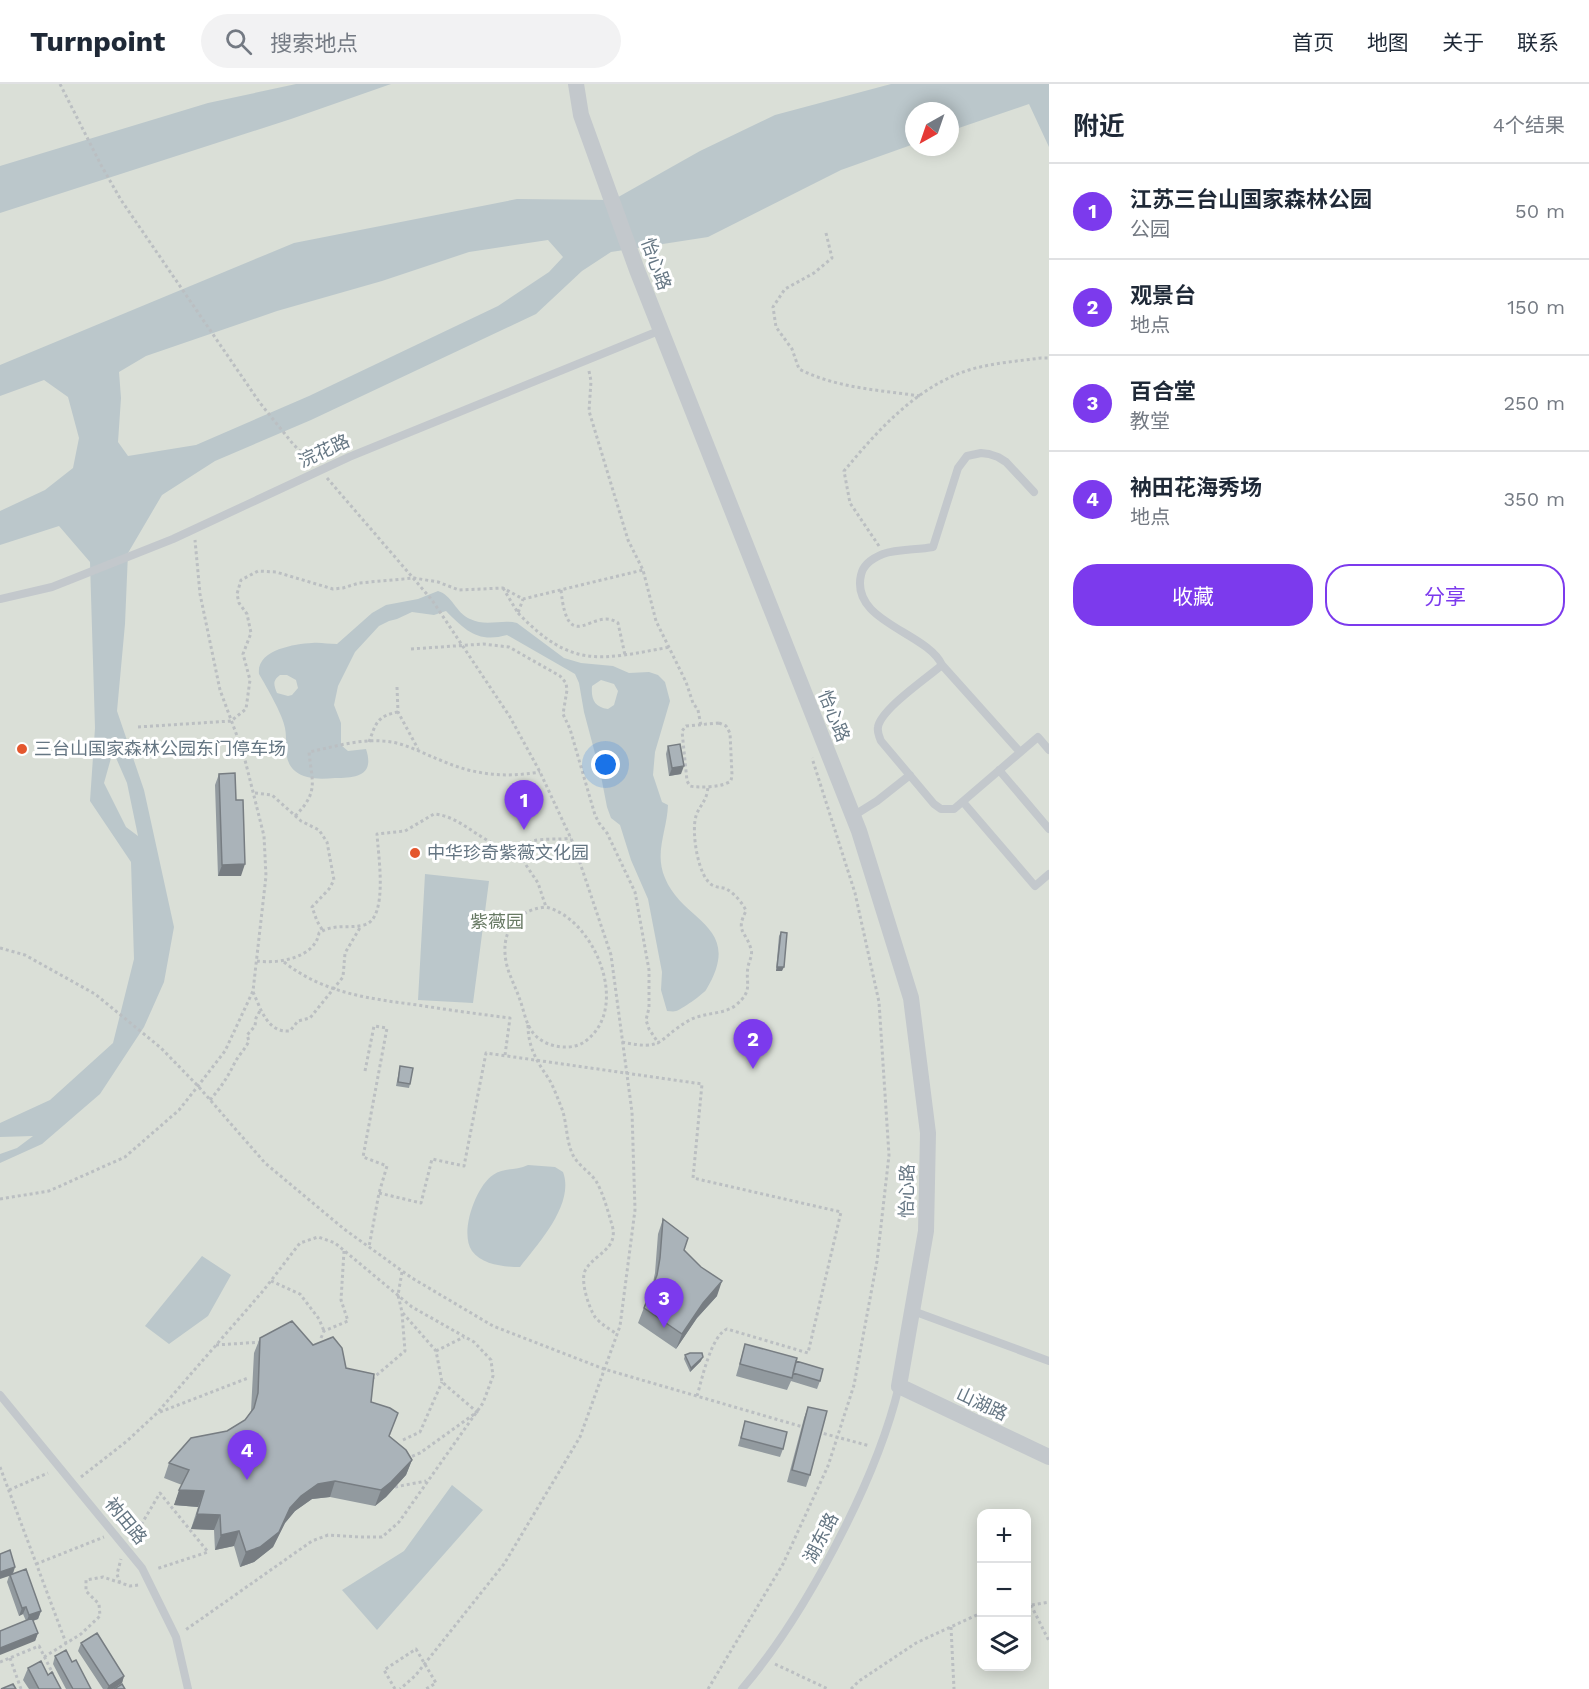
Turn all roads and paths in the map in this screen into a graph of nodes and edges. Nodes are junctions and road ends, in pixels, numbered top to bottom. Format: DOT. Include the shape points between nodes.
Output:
graph roads {
  1 [pos="60,84"];
  2 [pos="576,84"];
  3 [pos="826,233"];
  4 [pos="661,330"];
  5 [pos="1049,358"];
  6 [pos="587,360"];
  7 [pos="920,396"];
  8 [pos="320,470"];
  9 [pos="1034,492"];
  10 [pos="194,530"];
  11 [pos="884,554"];
  12 [pos="643,570"];
  13 [pos="414,578"];
  14 [pos="503,588"];
  15 [pos="561,590"];
  16 [pos="0,599"];
  17 [pos="523,599"];
  18 [pos="518,613"];
  19 [pos="464,647"];
  20 [pos="670,647"];
  21 [pos="411,650"];
  22 [pos="625,655"];
  23 [pos="942,665"];
  24 [pos="397,687"];
  25 [pos="398,712"];
  26 [pos="231,721"];
  27 [pos="138,726"];
  28 [pos="701,726"];
  29 [pos="369,742"];
  30 [pos="1049,750"];
  31 [pos="419,751"];
  32 [pos="811,752"];
  33 [pos="1020,752"];
  34 [pos="999,770"];
  35 [pos="540,772"];
  36 [pos="910,775"];
  37 [pos="708,786"];
  38 [pos="255,793"];
  39 [pos="963,802"];
  40 [pos="295,816"];
  41 [pos="853,816"];
  42 [pos="1049,829"];
  43 [pos="571,838"];
  44 [pos="516,850"];
  45 [pos="1049,874"];
  46 [pos="546,906"];
  47 [pos="361,926"];
  48 [pos="323,931"];
  49 [pos="0,948"];
  50 [pos="283,961"];
  51 [pos="257,962"];
  52 [pos="333,989"];
  53 [pos="253,992"];
  54 [pos="261,1009"];
  55 [pos="528,1024"];
  56 [pos="622,1042"];
  57 [pos="659,1044"];
  58 [pos="505,1055"];
  59 [pos="535,1060"];
  60 [pos="364,1071"];
  61 [pos="626,1073"];
  62 [pos="198,1086"];
  63 [pos="210,1100"];
  64 [pos="379,1193"];
  65 [pos="0,1199"];
  66 [pos="369,1247"];
  67 [pos="344,1251"];
  68 [pos="402,1272"];
  69 [pos="271,1281"];
  70 [pos="398,1295"];
  71 [pos="913,1311"];
  72 [pos="402,1312"];
  73 [pos="324,1331"];
  74 [pos="617,1334"];
  75 [pos="465,1337"];
  76 [pos="321,1338"];
  77 [pos="267,1342"];
  78 [pos="216,1345"];
  79 [pos="436,1350"];
  80 [pos="1049,1361"];
  81 [pos="604,1369"];
  82 [pos="248,1378"];
  83 [pos="371,1380"];
  84 [pos="442,1382"];
  85 [pos="899,1386"];
  86 [pos="0,1395"];
  87 [pos="697,1396"];
  88 [pos="477,1412"];
  89 [pos="157,1413"];
  90 [pos="805,1428"];
  91 [pos="816,1431"];
  92 [pos="837,1437"];
  93 [pos="403,1440"];
  94 [pos="880,1449"];
  95 [pos="1049,1457"];
  96 [pos="404,1459"];
  97 [pos="0,1467"];
  98 [pos="61,1467"];
  99 [pos="428,1481"];
  100 [pos="74,1483"];
  101 [pos="395,1487"];
  102 [pos="9,1490"];
  103 [pos="114,1533"];
  104 [pos="127,1550"];
  105 [pos="36,1564"];
  106 [pos="144,1573"];
  107 [pos="149,1582"];
  108 [pos="120,1583"];
  109 [pos="1049,1602"];
  110 [pos="1031,1605"];
  111 [pos="1031,1609"];
  112 [pos="977,1615"];
  113 [pos="951,1627"];
  114 [pos="176,1637"];
  115 [pos="1049,1641"];
  116 [pos="66,1643"];
  117 [pos="44,1657"];
  118 [pos="10,1658"];
  119 [pos="766,1659"];
  120 [pos="0,1662"];
  121 [pos="425,1664"];
  122 [pos="55,1678"];
  123 [pos="21,1689"];
  124 [pos="188,1689"];
  125 [pos="395,1689"];
  126 [pos="400,1689"];
  127 [pos="426,1689"];
  128 [pos="708,1689"];
  129 [pos="742,1689"];
  130 [pos="828,1689"];
  131 [pos="851,1689"];
  132 [pos="954,1689"];
  1 -- 8 [label="path" via="121,200 172,277 260,403"];
  2 -- 4 [label="street, 怡心路" via="581,116"];
  3 -- 7 [label="path" via="832,258 785,289 773,307 777,327 792,349 799,369 847,386"];
  4 -- 6 [label="lane, 浣花路"];
  4 -- 41 [label="street, 怡心路"];
  5 -- 7 [label="path" via="972,369"];
  6 -- 8 [label="lane, 浣花路"];
  6 -- 12 [label="path" via="591,419 628,540"];
  7 -- 11 [label="path" via="881,427 844,471 850,503"];
  8 -- 10 [label="lane, 浣花路"];
  8 -- 13 [label="path"];
  9 -- 11 [label="lane" via="998,457 971,454 958,468 933,547"];
  10 -- 16 [label="lane, 浣花路" via="52,587"];
  10 -- 26 [label="path" via="200,594 220,690"];
  11 -- 23 [label="lane" via="862,571 860,588 865,601 874,612 934,653"];
  12 -- 15 [label="path"];
  12 -- 20 [label="path" via="656,621"];
  13 -- 14 [label="path" via="459,590"];
  13 -- 19 [label="path"];
  13 -- 26 [label="path" via="333,589 276,572 258,571 241,580 237,594 251,633 243,654 250,680 246,710"];
  14 -- 17 [label="path"];
  14 -- 18 [label="path"];
  15 -- 17 [label="path"];
  15 -- 22 [label="path" via="565,617 574,625 583,626 604,618 618,623"];
  17 -- 18 [label="path"];
  18 -- 22 [label="path" via="551,642 578,656"];
  19 -- 21 [label="path"];
  19 -- 35 [label="path"];
  19 -- 57 [label="path" via="509,647 566,683 563,714 595,815 635,892 649,970 646,1020"];
  20 -- 22 [label="path"];
  20 -- 28 [label="path" via="698,710"];
  23 -- 33 [label="lane"];
  23 -- 36 [label="lane" via="880,720 881,741"];
  24 -- 25 [label="path"];
  25 -- 29 [label="path" via="386,714 376,722"];
  25 -- 31 [label="path"];
  26 -- 27 [label="path"];
  26 -- 38 [label="path"];
  28 -- 37 [label="path" via="686,726 682,731 687,781 690,786"];
  28 -- 37 [label="path" via="719,723 730,733 731,780"];
  29 -- 31 [label="path" via="384,741"];
  29 -- 40 [label="path" via="309,752 312,793"];
  30 -- 33 [label="lane" via="1038,737"];
  31 -- 35 [label="path" via="492,776"];
  32 -- 92 [label="path" via="855,893 879,1002 889,1155 877,1262 854,1385"];
  33 -- 34 [label="lane"];
  34 -- 39 [label="lane"];
  34 -- 42 [label="lane"];
  35 -- 43 [label="path"];
  36 -- 39 [label="lane" via="941,809 954,809"];
  36 -- 41 [label="lane"];
  37 -- 57 [label="path" via="707,797 696,814 696,848 708,882 727,889 746,911 741,931 752,953 747,971 748,990 736,1005 690,1020"];
  38 -- 40 [label="path" via="272,795"];
  38 -- 51 [label="path" via="264,836 266,876"];
  39 -- 45 [label="lane" via="1035,886"];
  40 -- 48 [label="path" via="319,830 327,842 334,880 312,907"];
  41 -- 71 [label="street, 怡心路" via="911,998 927,1122 926,1231"];
  43 -- 44 [label="path" via="534,841"];
  43 -- 56 [label="path" via="611,956"];
  44 -- 46 [label="path" via="538,883"];
  44 -- 47 [label="path" via="504,848 451,818 434,814 405,831 377,834 379,907 371,923"];
  46 -- 55 [label="path" via="524,912 513,922 506,945 507,966"];
  46 -- 55 [label="path" via="565,915 589,943 606,979 607,1000 594,1034 577,1047 543,1041"];
  47 -- 48 [label="path"];
  47 -- 52 [label="path" via="345,953 343,977"];
  48 -- 50 [label="path" via="311,948"];
  49 -- 62 [label="path" via="25,955 95,994 160,1048"];
  50 -- 51 [label="path"];
  50 -- 52 [label="path" via="302,976"];
  51 -- 53 [label="path"];
  52 -- 54 [label="path" via="310,1018 298,1022 290,1031 272,1028"];
  52 -- 58 [label="path" via="360,998 510,1018"];
  53 -- 54 [label="path"];
  53 -- 62 [label="path" via="225,1051"];
  54 -- 63 [label="path" via="247,1035 245,1049"];
  55 -- 59 [label="path"];
  56 -- 57 [label="path"];
  56 -- 61 [label="path"];
  58 -- 59 [label="path"];
  58 -- 64 [label="path" via="486,1053 464,1166 432,1159 421,1203"];
  59 -- 61 [label="path"];
  59 -- 74 [label="path" via="550,1081 563,1111 573,1156 597,1182 613,1227 613,1239 583,1276 594,1315"];
  60 -- 64 [label="path" via="374,1026 387,1028 363,1158 387,1166"];
  61 -- 74 [label="path" via="632,1112 635,1210"];
  61 -- 87 [label="path" via="702,1084 693,1178 841,1212 808,1353 727,1329 715,1340"];
  62 -- 63 [label="path"];
  62 -- 65 [label="path" via="179,1110 125,1157 49,1191"];
  63 -- 66 [label="path" via="265,1163"];
  64 -- 66 [label="path"];
  66 -- 68 [label="path"];
  67 -- 69 [label="path" via="335,1243 318,1238 300,1243"];
  67 -- 70 [label="path"];
  67 -- 73 [label="path" via="341,1300 348,1321"];
  68 -- 70 [label="path"];
  68 -- 81 [label="path" via="493,1326"];
  69 -- 73 [label="path" via="300,1294"];
  69 -- 78 [label="path"];
  70 -- 72 [label="path"];
  70 -- 75 [label="path"];
  71 -- 80 [label="lane"];
  71 -- 85 [label="street, 怡心路"];
  72 -- 79 [label="path"];
  72 -- 83 [label="path" via="405,1351"];
  73 -- 76 [label="path"];
  74 -- 81 [label="path"];
  75 -- 79 [label="path"];
  75 -- 88 [label="path" via="491,1360 493,1377"];
  77 -- 78 [label="path"];
  78 -- 89 [label="path"];
  79 -- 84 [label="path"];
  81 -- 87 [label="path"];
  81 -- 121 [label="path" via="580,1437 510,1554"];
  82 -- 89 [label="path"];
  84 -- 88 [label="path"];
  84 -- 93 [label="path" via="420,1432"];
  85 -- 94 [label="lane, 湖东路"];
  85 -- 95 [label="street, 山湖路"];
  86 -- 98 [label="lane, 衲田路"];
  87 -- 90 [label="path"];
  88 -- 96 [label="path" via="420,1453"];
  88 -- 99 [label="path"];
  89 -- 100 [label="path"];
  91 -- 92 [label="path"];
  92 -- 94 [label="path"];
  92 -- 128 [label="path" via="828,1466 783,1564"];
  94 -- 119 [label="lane, 湖东路" via="824,1570"];
  97 -- 102 [label="path"];
  98 -- 100 [label="lane, 衲田路"];
  98 -- 102 [label="path"];
  99 -- 101 [label="path"];
  99 -- 114 [label="path" via="399,1522 382,1537 327,1534 312,1541"];
  100 -- 103 [label="lane, 衲田路"];
  102 -- 105 [label="path"];
  103 -- 104 [label="lane, 衲田路"];
  103 -- 105 [label="path"];
  104 -- 106 [label="lane, 衲田路"];
  104 -- 106 [label="path" via="160,1493 208,1552"];
  104 -- 108 [label="path" via="117,1574"];
  105 -- 116 [label="path"];
  106 -- 107 [label="lane, 衲田路"];
  107 -- 108 [label="path" via="130,1586"];
  107 -- 114 [label="lane, 衲田路"];
  108 -- 116 [label="path" via="103,1577 86,1580 86,1591 99,1604 100,1616"];
  109 -- 110 [label="path"];
  111 -- 115 [label="path"];
  112 -- 113 [label="path"];
  113 -- 131 [label="path" via="916,1643"];
  113 -- 132 [label="path"];
  114 -- 124 [label="lane, 衲田路"];
  116 -- 117 [label="path"];
  117 -- 118 [label="path" via="39,1646"];
  117 -- 122 [label="path"];
  118 -- 120 [label="path"];
  118 -- 123 [label="path"];
  119 -- 129 [label="lane, 湖东路"];
  119 -- 130 [label="path"];
  121 -- 125 [label="path" via="416,1649 384,1670"];
  121 -- 126 [label="path"];
  121 -- 127 [label="path" via="436,1683"];
}
